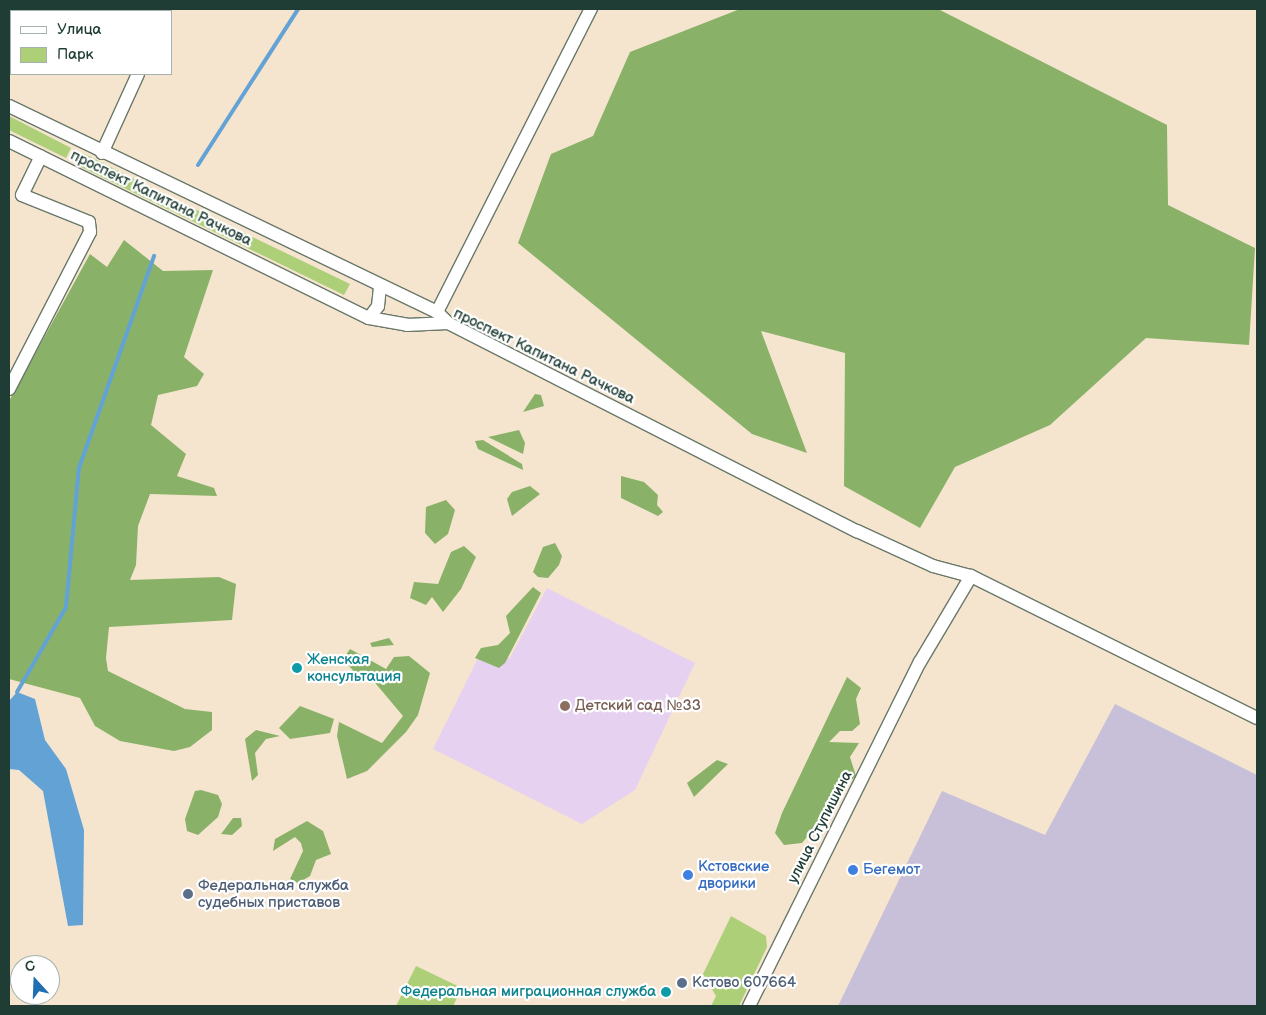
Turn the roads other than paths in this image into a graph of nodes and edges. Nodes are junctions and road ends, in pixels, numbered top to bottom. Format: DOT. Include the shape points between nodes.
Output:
graph roads {
  1 [pos="591,9"];
  2 [pos="138,75"];
  3 [pos="9,106"];
  4 [pos="9,141"];
  5 [pos="102,153"];
  6 [pos="41,156"];
  7 [pos="380,288"];
  8 [pos="436,312"];
  9 [pos="369,318"];
  10 [pos="448,323"];
  11 [pos="9,389"];
  12 [pos="971,576"];
  13 [pos="1257,718"];
  14 [pos="749,1006"];
  1 -- 8 [label="street"];
  2 -- 5 [label="street"];
  3 -- 5 [label="street"];
  4 -- 6 [label="street, проспект Капитана Рачкова"];
  5 -- 7 [label="street"];
  6 -- 9 [label="street, проспект Капитана Рачкова"];
  6 -- 11 [label="street" via="22,195 89,222 90,232"];
  7 -- 8 [label="street"];
  7 -- 9 [label="street" via="378,306"];
  8 -- 10 [label="street"];
  9 -- 10 [label="street, проспект Капитана Рачкова" via="407,325"];
  10 -- 12 [label="street, проспект Капитана Рачкова" via="856,531 933,566"];
  12 -- 13 [label="street, проспект Капитана Рачкова"];
  12 -- 14 [label="street, улица Ступишина" via="920,662"];
}
